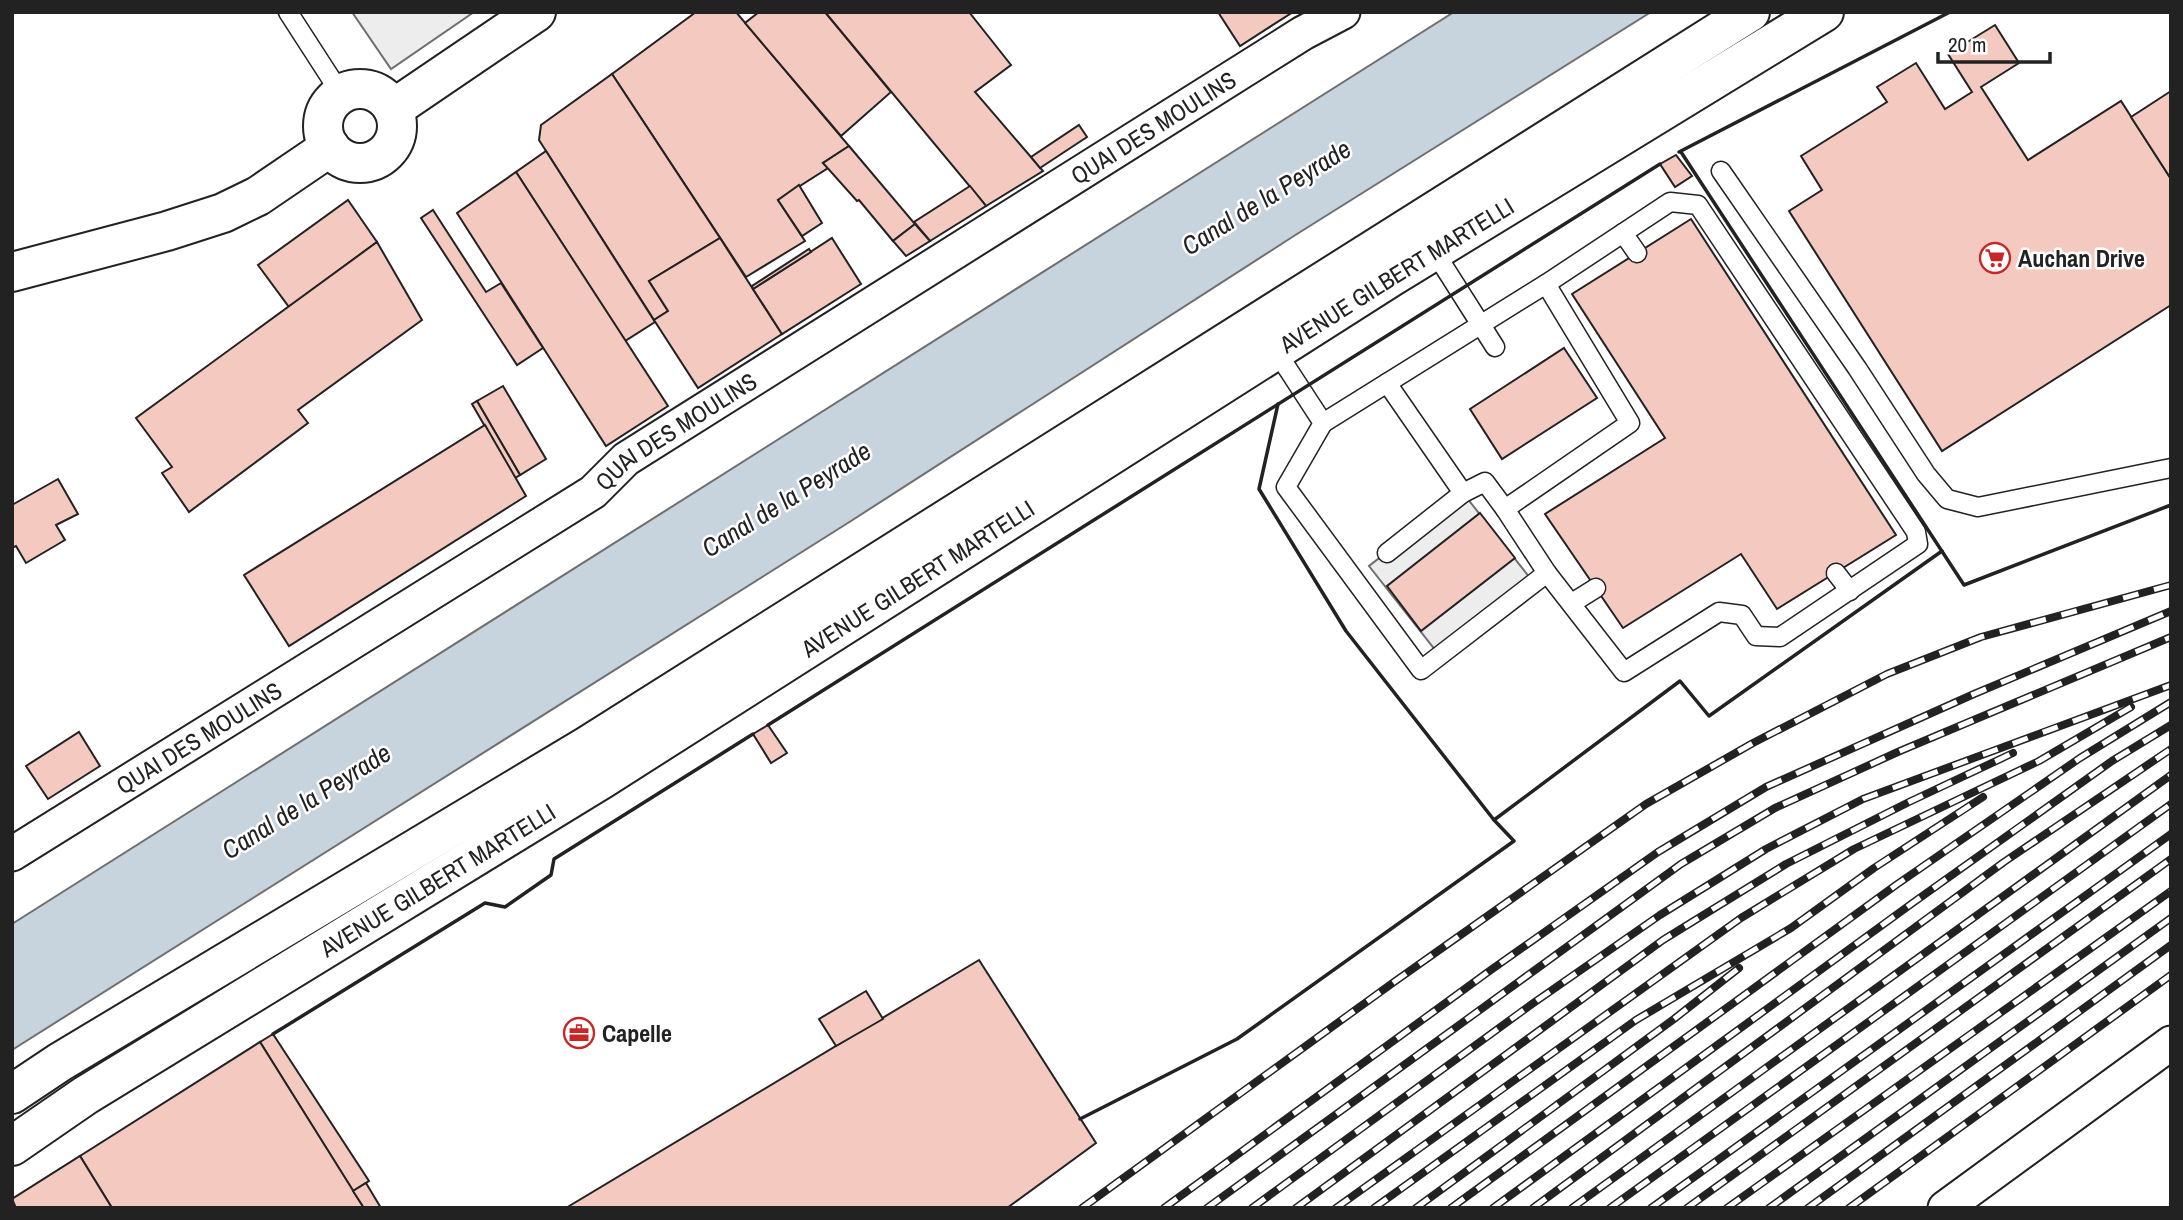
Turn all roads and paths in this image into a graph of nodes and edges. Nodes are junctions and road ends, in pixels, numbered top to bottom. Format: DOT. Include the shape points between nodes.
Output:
graph roads {
  1 [pos="288,12"];
  2 [pos="536,12"];
  3 [pos="1343,12"];
  4 [pos="1750,12"];
  5 [pos="1824,12"];
  6 [pos="341,94"];
  7 [pos="393,109"];
  8 [pos="330,147"];
  9 [pos="1721,171"];
  10 [pos="1623,233"];
  11 [pos="1434,251"];
  12 [pos="1637,253"];
  13 [pos="12,272"];
  14 [pos="1546,284"];
  15 [pos="1481,325"];
  16 [pos="1495,346"];
  17 [pos="1276,351"];
  18 [pos="1387,383"];
  19 [pos="1323,423"];
  20 [pos="2171,468"];
  21 [pos="1463,493"];
  22 [pos="1505,509"];
  23 [pos="1387,553"];
  24 [pos="1547,573"];
  25 [pos="1836,573"];
  26 [pos="1596,588"];
  27 [pos="1850,591"];
  28 [pos="1572,603"];
  29 [pos="12,855"];
  30 [pos="2171,1043"];
  31 [pos="12,1094"];
  32 [pos="12,1146"];
  33 [pos="1945,1208"];
  1 -- 6 [label="lane"];
  2 -- 7 [label="main road"];
  3 -- 29 [label="street, QUAI DES MOULINS" via="626,459 593,492"];
  4 -- 31 [label="main road, AVENUE GILBERT MARTELLI" via="587,747"];
  5 -- 11 [label="main road, AVENUE GILBERT MARTELLI"];
  6 -- 7 [label="main road" via="371,90"];
  6 -- 8 [label="main road" via="329,104 323,118 323,134"];
  7 -- 8 [label="main road" via="395,138 375,160 350,162"];
  8 -- 13 [label="main road" via="258,196 223,213"];
  9 -- 20 [label="lane" via="1947,499 1978,507"];
  10 -- 12 [label="lane"];
  10 -- 14 [label="lane"];
  10 -- 27 [label="lane" via="1670,202 1698,205 1916,532 1918,544"];
  11 -- 15 [label="lane"];
  11 -- 17 [label="main road, AVENUE GILBERT MARTELLI"];
  14 -- 15 [label="lane"];
  14 -- 22 [label="lane" via="1630,423"];
  15 -- 16 [label="lane"];
  15 -- 18 [label="lane"];
  17 -- 19 [label="lane"];
  17 -- 32 [label="main road, AVENUE GILBERT MARTELLI" via="602,779 86,1095"];
  18 -- 19 [label="lane"];
  18 -- 21 [label="lane"];
  19 -- 24 [label="lane" via="1286,487 1421,670"];
  21 -- 22 [label="lane" via="1485,482"];
  21 -- 23 [label="lane"];
  22 -- 24 [label="lane"];
  24 -- 28 [label="lane"];
  25 -- 27 [label="lane"];
  26 -- 28 [label="lane"];
  27 -- 28 [label="lane" via="1780,638 1756,636 1741,615 1719,612 1624,672"];
  30 -- 33 [label="street"];
}
